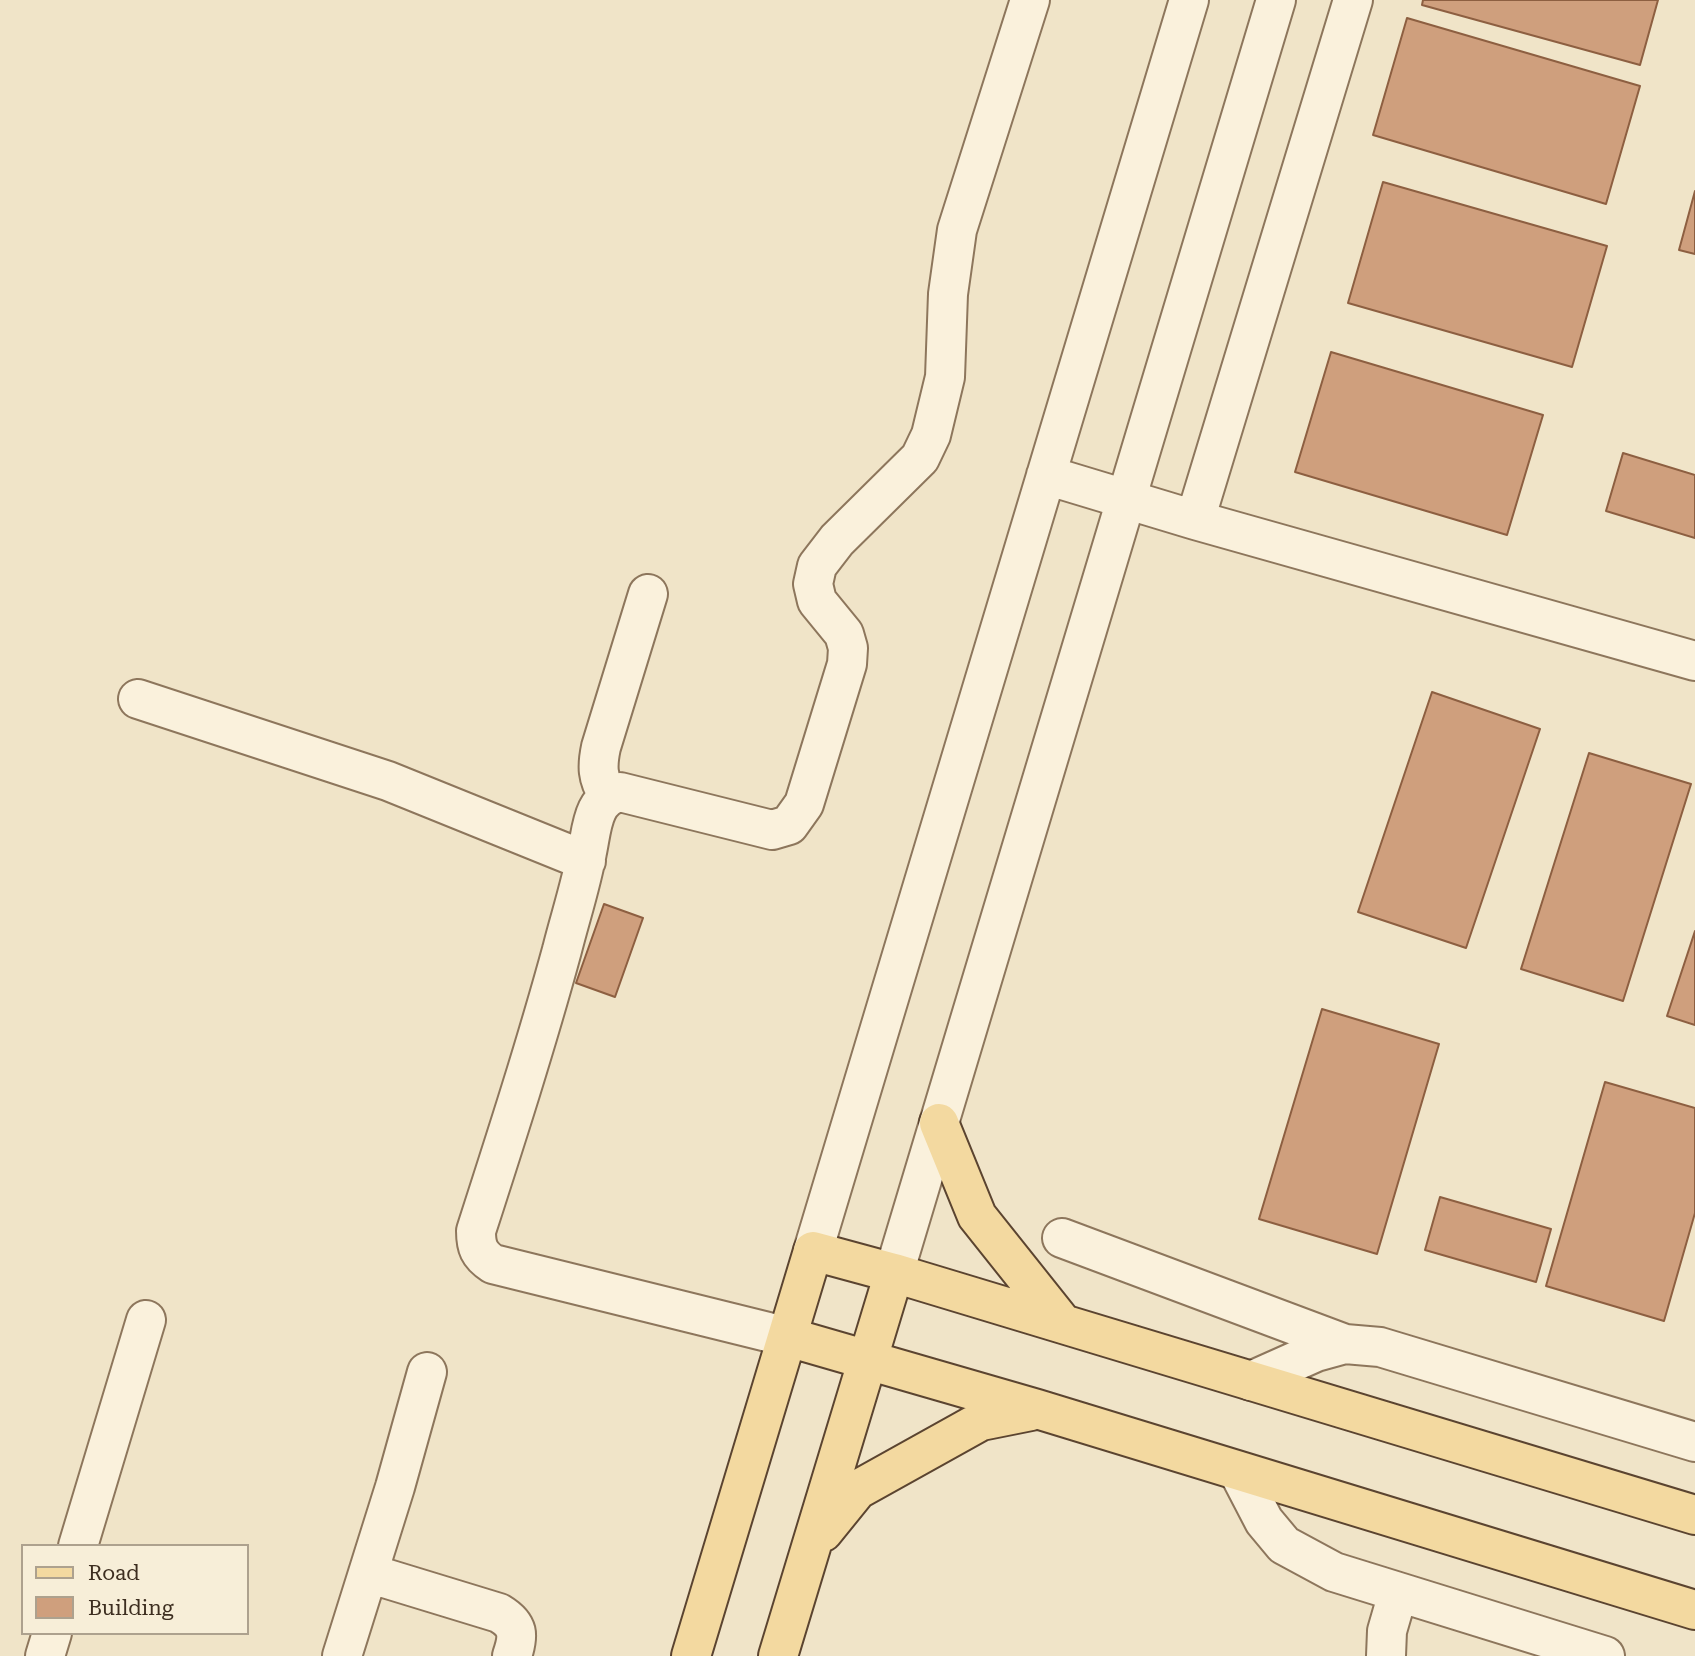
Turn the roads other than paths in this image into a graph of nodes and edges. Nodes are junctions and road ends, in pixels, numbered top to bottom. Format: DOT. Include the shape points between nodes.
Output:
graph roads {
  1 [pos="1030,0"];
  2 [pos="1189,0"];
  3 [pos="1276,0"];
  4 [pos="1353,0"];
  5 [pos="1046,475"];
  6 [pos="1127,500"];
  7 [pos="1195,520"];
  8 [pos="648,594"];
  9 [pos="1695,661"];
  10 [pos="138,699"];
  11 [pos="608,795"];
  12 [pos="586,860"];
  13 [pos="939,1123"];
  14 [pos="1062,1238"];
  15 [pos="813,1251"];
  16 [pos="894,1272"];
  17 [pos="146,1320"];
  18 [pos="1063,1324"];
  19 [pos="788,1337"];
  20 [pos="1345,1344"];
  21 [pos="867,1360"];
  22 [pos="427,1372"];
  23 [pos="1251,1381"];
  24 [pos="1037,1409"];
  25 [pos="1695,1442"];
  26 [pos="1238,1471"];
  27 [pos="1695,1515"];
  28 [pos="79,1544"];
  29 [pos="811,1548"];
  30 [pos="368,1573"];
  31 [pos="1398,1593"];
  32 [pos="1695,1610"];
  33 [pos="51,1635"];
  34 [pos="45,1656"];
  35 [pos="342,1656"];
  36 [pos="512,1656"];
  37 [pos="691,1656"];
  38 [pos="778,1656"];
  39 [pos="1386,1656"];
  40 [pos="1605,1656"];
  1 -- 11 [label="street" via="957,230 948,294 945,377 931,435 920,458 817,566 813,584 817,601 844,634 848,648 804,804 789,825 772,830 620,792"];
  2 -- 5 [label="street"];
  3 -- 6 [label="street"];
  4 -- 7 [label="street"];
  5 -- 6 [label="street"];
  5 -- 15 [label="street"];
  6 -- 7 [label="street"];
  6 -- 13 [label="street"];
  7 -- 9 [label="street"];
  8 -- 11 [label="street" via="601,747 599,781"];
  10 -- 12 [label="street" via="388,781"];
  11 -- 12 [label="street" via="594,818"];
  12 -- 19 [label="street" via="543,1018 476,1231 481,1257 493,1264"];
  13 -- 16 [label="street"];
  13 -- 18 [label="main road" via="977,1216"];
  14 -- 20 [label="street"];
  15 -- 16 [label="main road"];
  15 -- 19 [label="main road"];
  16 -- 18 [label="main road"];
  16 -- 21 [label="main road"];
  17 -- 28 [label="street"];
  18 -- 23 [label="main road"];
  19 -- 21 [label="main road"];
  19 -- 37 [label="main road"];
  20 -- 23 [label="street"];
  20 -- 25 [label="street" via="1380,1347"];
  21 -- 24 [label="main road"];
  21 -- 29 [label="main road"];
  22 -- 30 [label="street"];
  23 -- 27 [label="main road"];
  24 -- 26 [label="main road"];
  24 -- 29 [label="main road" via="981,1421 857,1490"];
  26 -- 31 [label="street" via="1264,1521 1284,1545 1334,1572"];
  26 -- 32 [label="main road"];
  29 -- 38 [label="main road"];
  30 -- 35 [label="street"];
  30 -- 36 [label="street" via="510,1619 517,1641"];
  31 -- 39 [label="street" via="1387,1632"];
  31 -- 40 [label="street"];
  33 -- 34 [label="street"];
}
